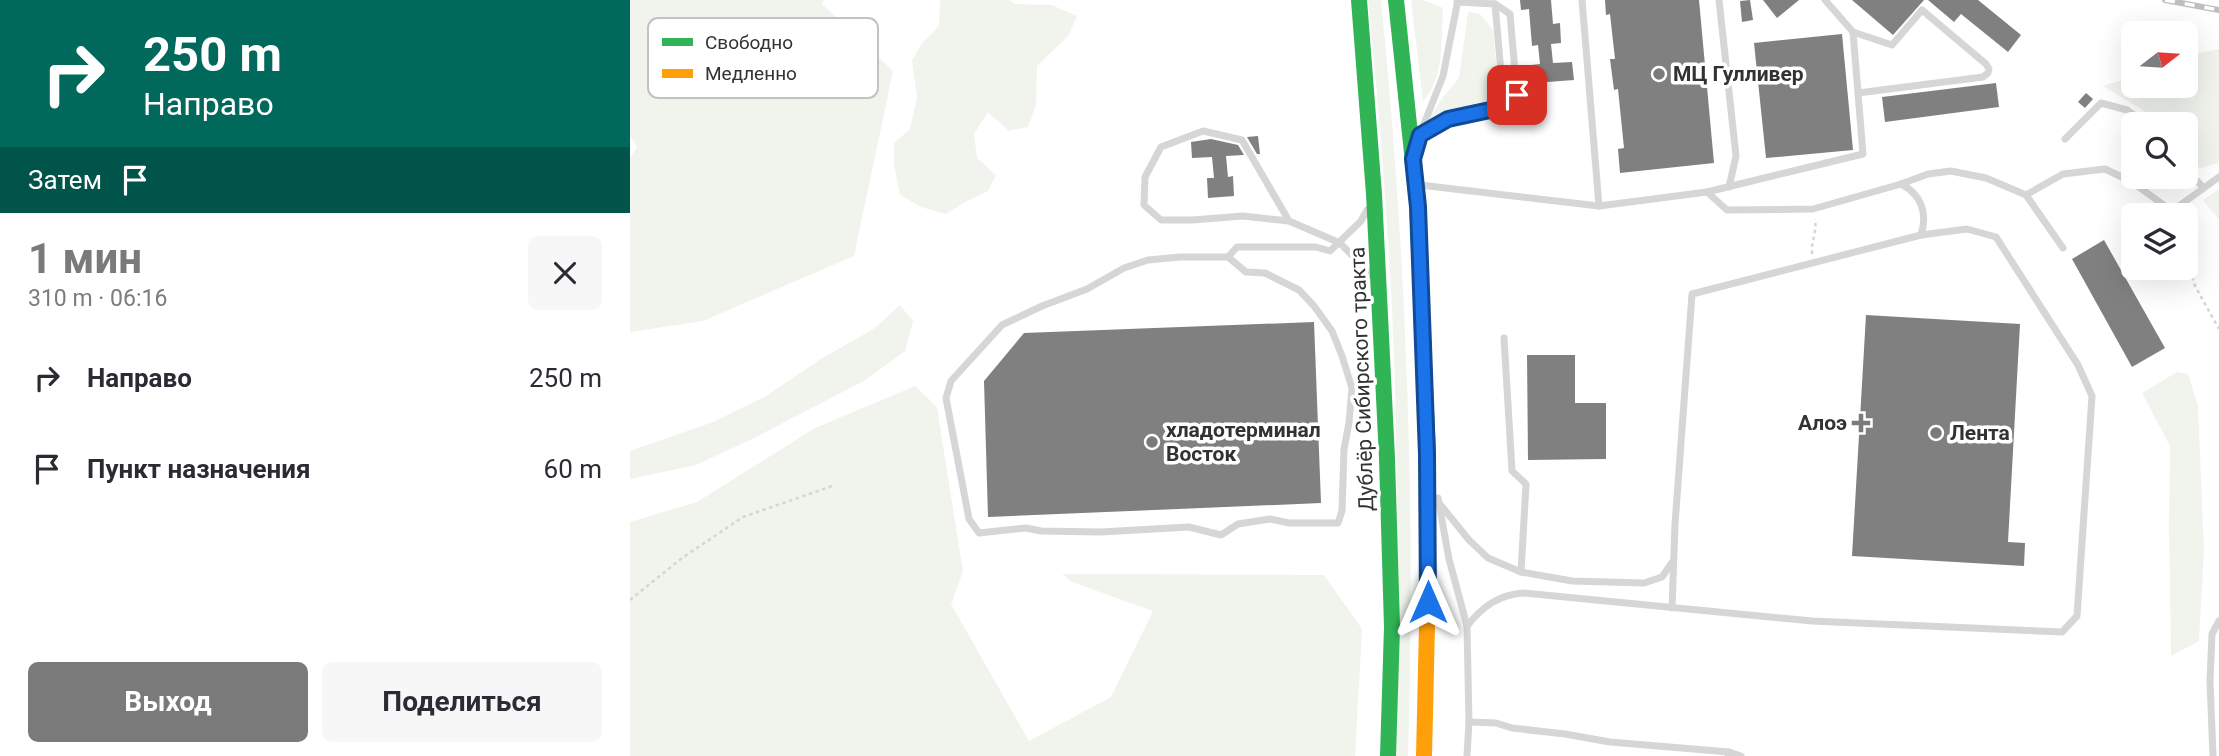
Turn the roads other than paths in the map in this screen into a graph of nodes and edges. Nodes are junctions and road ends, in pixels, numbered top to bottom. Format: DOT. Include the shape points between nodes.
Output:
graph roads {
  1 [pos="1359,0"];
  2 [pos="1396,0"];
  3 [pos="1582,0"];
  4 [pos="1719,0"];
  5 [pos="1825,0"];
  6 [pos="1457,1"];
  7 [pos="1495,4"];
  8 [pos="1853,32"];
  9 [pos="1858,93"];
  10 [pos="1504,107"];
  11 [pos="2130,112"];
  12 [pos="1420,135"];
  13 [pos="2065,139"];
  14 [pos="1413,159"];
  15 [pos="2219,177"];
  16 [pos="2198,182"];
  17 [pos="1901,184"];
  18 [pos="1416,185"];
  19 [pos="1730,187"];
  20 [pos="2203,187"];
  21 [pos="1707,192"];
  22 [pos="1374,194"];
  23 [pos="2026,195"];
  24 [pos="1599,206"];
  25 [pos="1289,221"];
  26 [pos="1921,235"];
  27 [pos="1340,243"];
  28 [pos="2063,248"];
  29 [pos="1228,257"];
  30 [pos="1380,284"];
  31 [pos="1504,338"];
  32 [pos="1427,455"];
  33 [pos="1439,503"];
  34 [pos="1673,561"];
  35 [pos="1521,572"];
  36 [pos="1672,608"];
  37 [pos="2219,621"];
  38 [pos="1467,626"];
  39 [pos="1469,722"];
  40 [pos="1729,754"];
  41 [pos="1388,756"];
  42 [pos="1424,756"];
  43 [pos="1467,756"];
  44 [pos="1741,756"];
  45 [pos="2213,756"];
  1 -- 22 [label="main road, Дублёр Сибирского тракта"];
  2 -- 14 [label="main road"];
  3 -- 24 [label="lane"];
  4 -- 19 [label="lane" via="1736,156"];
  5 -- 8 [label="lane"];
  6 -- 7 [label="lane"];
  6 -- 12 [label="lane" via="1443,76"];
  7 -- 10 [label="lane"];
  7 -- 10 [label="lane" via="1510,14 1517,95"];
  8 -- 9 [label="lane"];
  8 -- 9 [label="lane" via="1892,45 1922,10 1989,69 1983,77"];
  9 -- 19 [label="lane" via="1864,154"];
  10 -- 12 [label="lane" via="1448,119"];
  11 -- 13 [label="lane" via="2101,103"];
  12 -- 14 [label="lane"];
  14 -- 18 [label="main road"];
  15 -- 20 [label="lane"];
  16 -- 20 [label="lane"];
  17 -- 21 [label="lane" via="1813,209 1727,210"];
  17 -- 23 [label="lane" via="1951,171 1986,178"];
  17 -- 26 [label="lane" via="1920,200"];
  18 -- 24 [label="lane"];
  18 -- 32 [label="main road"];
  19 -- 21 [label="lane"];
  20 -- 23 [label="lane" via="2172,211 2105,169 2063,174"];
  21 -- 24 [label="lane"];
  22 -- 27 [label="lane" via="1361,220"];
  22 -- 30 [label="main road, Дублёр Сибирского тракта"];
  23 -- 28 [label="lane"];
  25 -- 25 [label="lane" via="1242,140 1202,131 1161,147 1145,177 1144,205 1161,220 1243,216"];
  25 -- 27 [label="lane"];
  26 -- 34 [label="lane" via="1690,296"];
  26 -- 36 [label="lane" via="1967,229 1996,237 2078,365 2092,396 2077,615 2062,632 2051,633 1812,621"];
  27 -- 29 [label="lane" via="1330,251 1237,247"];
  27 -- 30 [label="lane"];
  29 -- 29 [label="lane" via="1148,260 1124,268 1002,325 951,381 946,398 955,447 969,519 979,533 1026,528 1101,532 1189,527 1221,535 1238,524 1270,519 1338,523 1352,388 1332,331 1299,290 1265,273 1246,272"];
  30 -- 41 [label="main road, Дублёр Сибирского тракта" via="1392,627"];
  31 -- 35 [label="lane" via="1512,471 1525,484"];
  32 -- 33 [label="lane"];
  32 -- 42 [label="main road"];
  33 -- 35 [label="lane" via="1488,558"];
  33 -- 38 [label="lane"];
  34 -- 35 [label="lane" via="1662,577 1644,583 1572,581"];
  34 -- 36 [label="lane"];
  36 -- 38 [label="lane" via="1508,594 1479,610"];
  37 -- 45 [label="lane" via="2212,634"];
  38 -- 39 [label="lane"];
  39 -- 40 [label="lane"];
  39 -- 43 [label="lane"];
  40 -- 44 [label="lane"];
}
